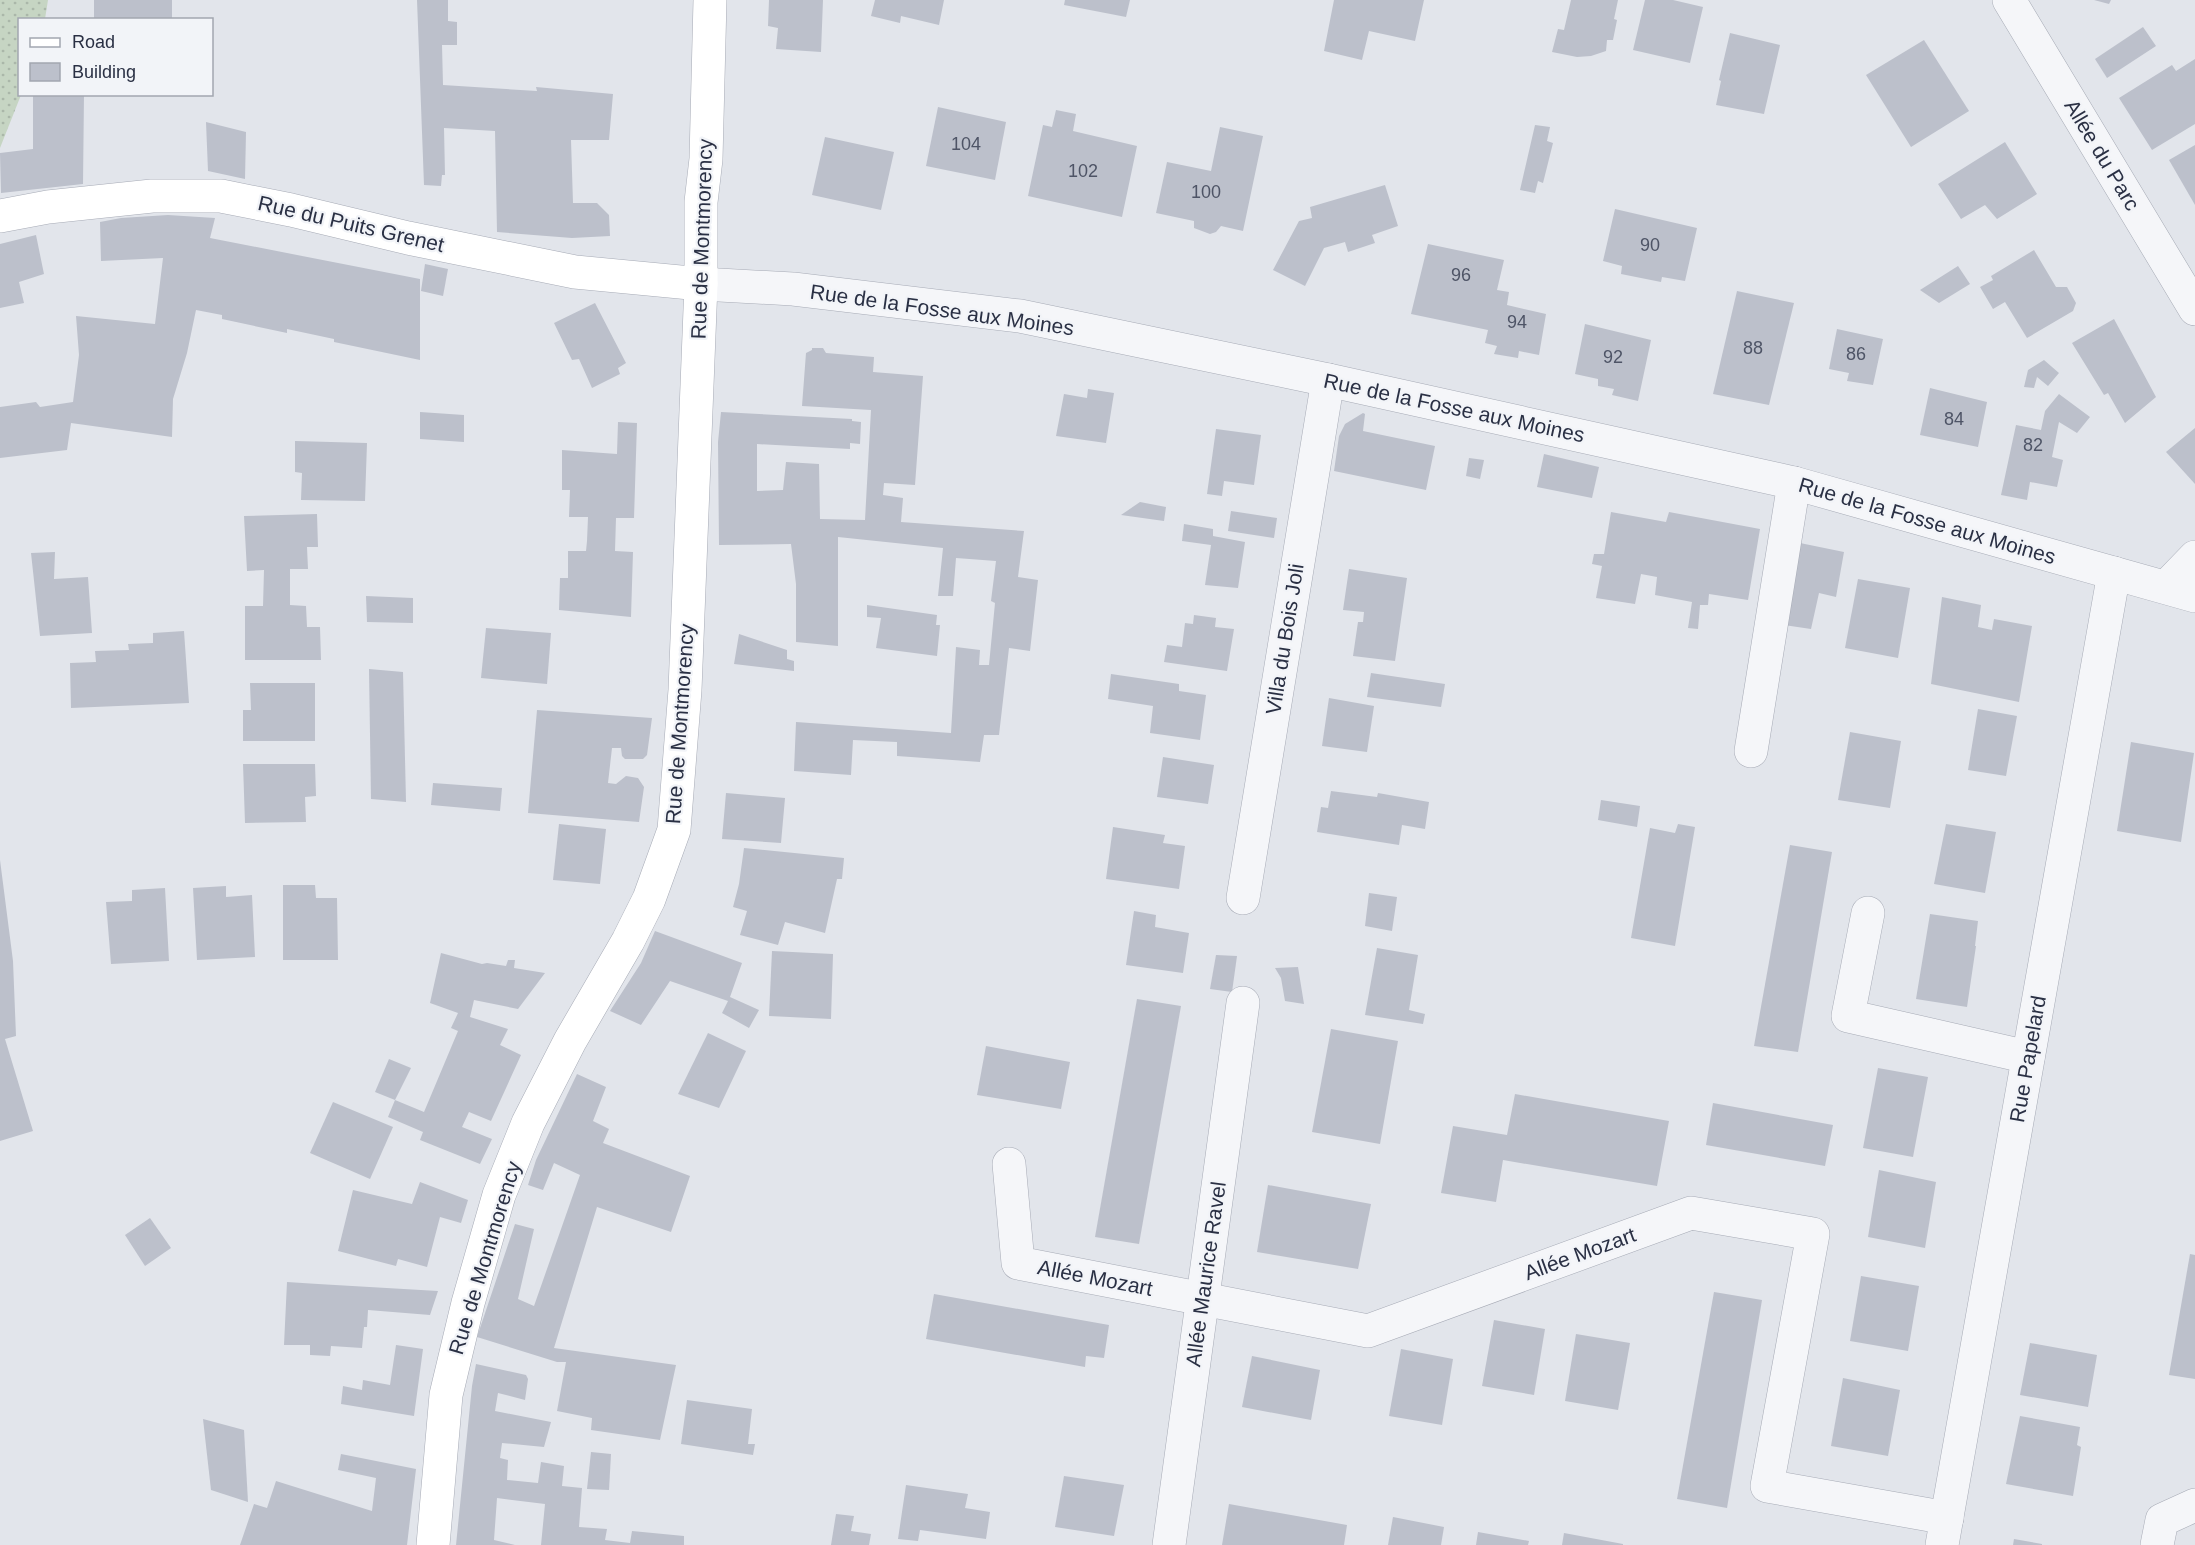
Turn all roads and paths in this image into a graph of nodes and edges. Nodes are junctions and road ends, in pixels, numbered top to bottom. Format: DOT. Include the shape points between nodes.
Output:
graph roads {
  1 [pos="710,0"];
  2 [pos="2009,0"];
  3 [pos="0,216"];
  4 [pos="701,284"];
  5 [pos="2195,309"];
  6 [pos="1328,380"];
  7 [pos="1794,483"];
  8 [pos="2195,557"];
  9 [pos="2114,573"];
  10 [pos="2180,592"];
  11 [pos="1751,751"];
  12 [pos="1243,898"];
  13 [pos="1868,913"];
  14 [pos="1243,1003"];
  15 [pos="2028,1057"];
  16 [pos="1009,1164"];
  17 [pos="1202,1299"];
  18 [pos="2195,1505"];
  19 [pos="1944,1532"];
  20 [pos="433,1545"];
  21 [pos="1169,1545"];
  22 [pos="2157,1545"];
  1 -- 4 [label="street, Rue de Montmorency"];
  2 -- 5 [label="street, Allée du Parc"];
  3 -- 4 [label="street, Rue du Puits Grenet" via="152,196 221,196 575,272"];
  4 -- 6 [label="street, Rue de la Fosse aux Moines" via="794,289 1020,316"];
  4 -- 20 [label="street, Rue de Montmorency" via="685,690 674,830 649,899 528,1123 499,1195 446,1395"];
  6 -- 7 [label="street, Rue de la Fosse aux Moines"];
  6 -- 12 [label="street, Villa du Bois Joli"];
  7 -- 9 [label="street, Rue de la Fosse aux Moines"];
  7 -- 11 [label="street"];
  8 -- 10 [label="street"];
  9 -- 10 [label="street, Rue de la Fosse aux Moines"];
  9 -- 15 [label="street, Rue Papelard"];
  13 -- 15 [label="street" via="1848,1016"];
  14 -- 17 [label="street, Allée Maurice Ravel"];
  15 -- 19 [label="street, Rue Papelard"];
  16 -- 17 [label="street, Allée Mozart" via="1018,1263"];
  17 -- 19 [label="street, Allée Mozart" via="1368,1331 1691,1213 1813,1234 1767,1486"];
  17 -- 21 [label="street, Allée Maurice Ravel"];
  18 -- 22 [label="street" via="2162,1520"];
}
